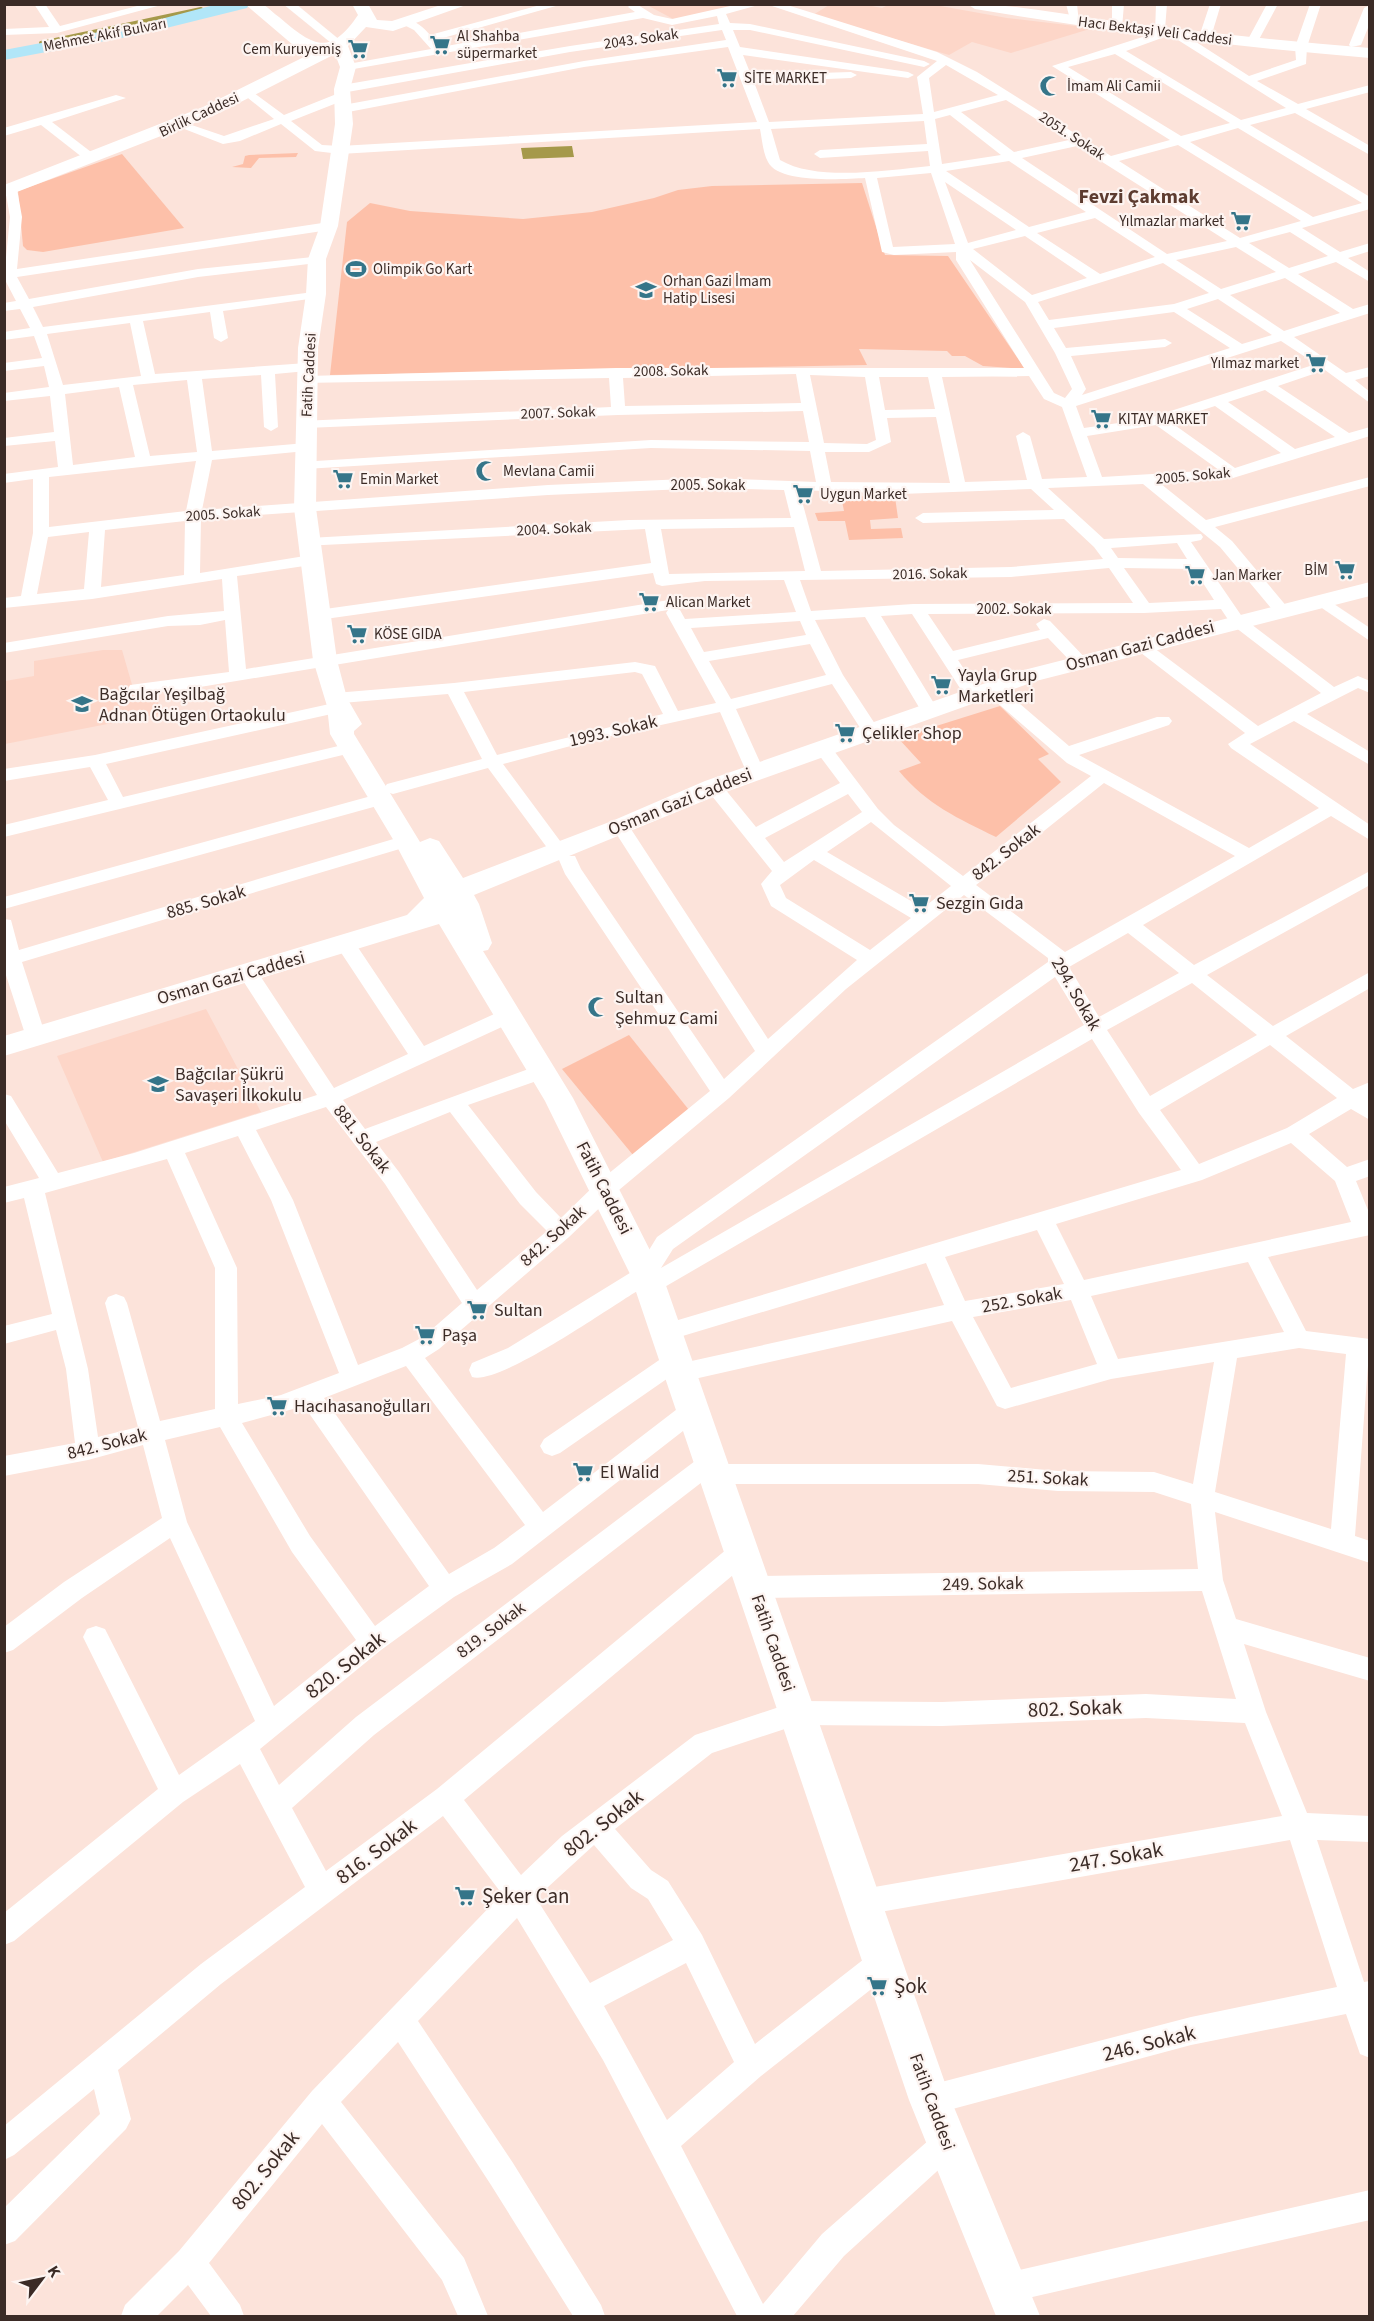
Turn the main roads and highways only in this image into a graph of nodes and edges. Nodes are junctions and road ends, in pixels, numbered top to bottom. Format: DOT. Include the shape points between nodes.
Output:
graph roads {
  1 [pos="190,4"];
  2 [pos="241,4"];
  3 [pos="461,4"];
  4 [pos="975,4"];
  5 [pos="259,6"];
  6 [pos="1009,7"];
  7 [pos="363,10"];
  8 [pos="335,42"];
  9 [pos="300,45"];
  10 [pos="4,46"];
  11 [pos="1365,50"];
  12 [pos="4,55"];
  13 [pos="317,57"];
  14 [pos="348,68"];
  15 [pos="8,191"];
  16 [pos="1370,589"];
  17 [pos="337,702"];
  18 [pos="388,794"];
  19 [pos="563,855"];
  20 [pos="443,867"];
  21 [pos="488,878"];
  22 [pos="452,902"];
  23 [pos="4,1046"];
  24 [pos="1012,2302"];
  1 -- 10 [label="main road, Mehmet Akif Bulvarı" via="140,19"];
  2 -- 12 [label="main road, Mehmet Akif Bulvarı" via="142,29"];
  3 -- 7 [label="main road" via="406,22 378,26 372,24"];
  4 -- 6 [label="main road, Hacı Bektaşi Veli Caddesi"];
  5 -- 9 [label="main road"];
  6 -- 11 [label="main road, Hacı Bektaşi Veli Caddesi" via="1075,21 1252,43"];
  7 -- 8 [label="main road, Birlik Caddesi" via="356,30"];
  8 -- 9 [label="main road" via="322,47"];
  8 -- 13 [label="main road, Birlik Caddesi"];
  8 -- 14 [label="main road"];
  9 -- 13 [label="main road"];
  13 -- 14 [label="main road"];
  13 -- 15 [label="main road, Birlik Caddesi" via="180,125"];
  14 -- 17 [label="main road, Fatih Caddesi" via="329,226 317,259 306,424 305,508 325,660"];
  16 -- 19 [label="main road, Osman Gazi Caddesi" via="1282,610 1230,613 1140,646 982,692 755,771"];
  17 -- 18 [label="main road, Fatih Caddesi"];
  17 -- 18 [label="main road, Fatih Caddesi" via="342,734"];
  18 -- 20 [label="main road, Fatih Caddesi"];
  18 -- 22 [label="main road, Fatih Caddesi" via="407,841"];
  19 -- 21 [label="main road"];
  19 -- 22 [label="main road"];
  20 -- 21 [label="main road" via="464,876"];
  20 -- 22 [label="main road, Fatih Caddesi"];
  21 -- 22 [label="main road"];
  22 -- 23 [label="main road, Osman Gazi Caddesi" via="417,921 346,945"];
  22 -- 24 [label="main road, Fatih Caddesi" via="501,1001 605,1189 647,1280 930,2100"];
}
